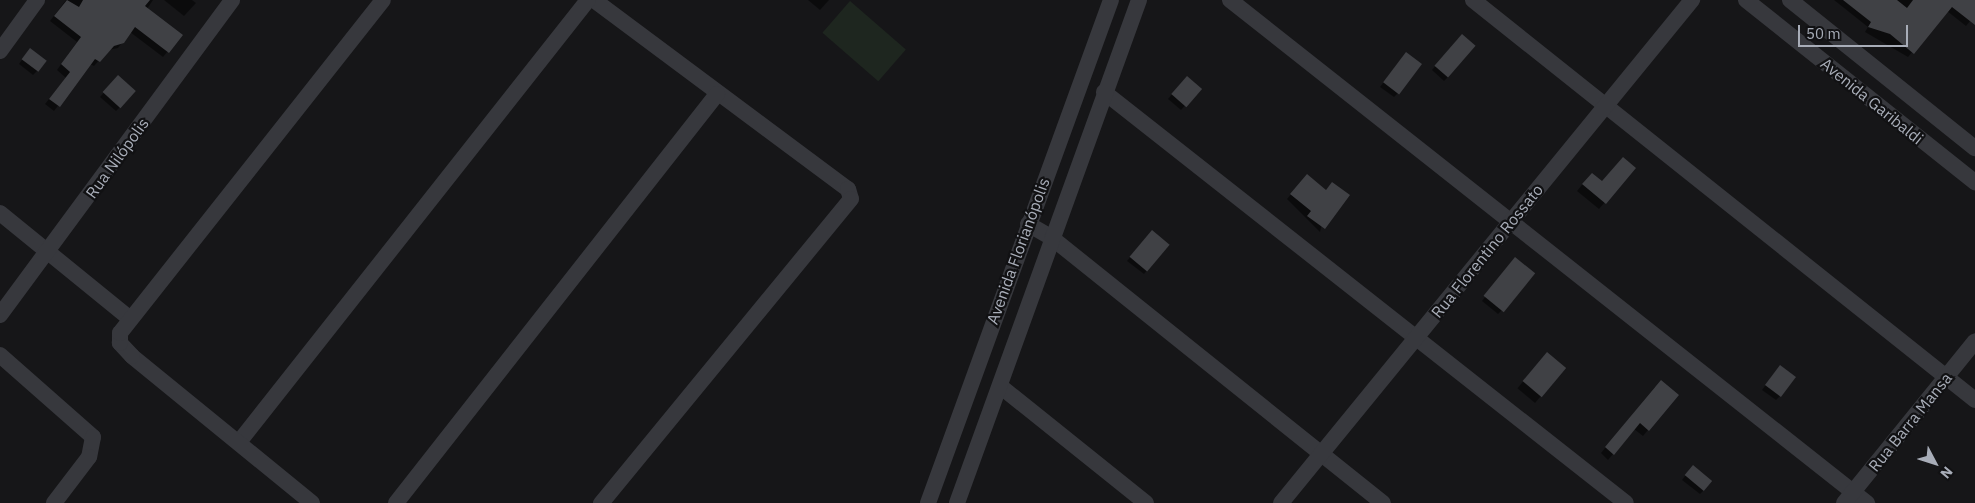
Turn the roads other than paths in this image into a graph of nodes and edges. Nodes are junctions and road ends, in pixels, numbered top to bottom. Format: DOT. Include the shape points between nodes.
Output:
graph roads {
  1 [pos="38,0"];
  2 [pos="232,0"];
  3 [pos="383,0"];
  4 [pos="588,0"];
  5 [pos="594,0"];
  6 [pos="1111,0"];
  7 [pos="1139,0"];
  8 [pos="1230,0"];
  9 [pos="1473,0"];
  10 [pos="1692,0"];
  11 [pos="1746,0"];
  12 [pos="1790,0"];
  13 [pos="0,51"];
  14 [pos="1104,92"];
  15 [pos="717,94"];
  16 [pos="1606,106"];
  17 [pos="1975,148"];
  18 [pos="1975,182"];
  19 [pos="0,213"];
  20 [pos="1511,221"];
  21 [pos="1028,224"];
  22 [pos="1052,238"];
  23 [pos="48,251"];
  24 [pos="0,315"];
  25 [pos="129,318"];
  26 [pos="1416,338"];
  27 [pos="1975,341"];
  28 [pos="0,355"];
  29 [pos="1946,377"];
  30 [pos="1000,386"];
  31 [pos="1975,400"];
  32 [pos="238,442"];
  33 [pos="1321,454"];
  34 [pos="1849,498"];
  35 [pos="54,503"];
  36 [pos="312,503"];
  37 [pos="396,503"];
  38 [pos="601,503"];
  39 [pos="928,503"];
  40 [pos="957,503"];
  41 [pos="1146,503"];
  42 [pos="1281,503"];
  43 [pos="1383,503"];
  44 [pos="1626,503"];
  45 [pos="1867,503"];
  1 -- 13 [label="street"];
  2 -- 23 [label="street, Rua Nilópolis"];
  3 -- 25 [label="street"];
  4 -- 32 [label="street"];
  5 -- 15 [label="street"];
  6 -- 21 [label="street, Avenida Florianópolis"];
  7 -- 14 [label="street, Avenida Florianópolis"];
  8 -- 20 [label="street"];
  9 -- 16 [label="street"];
  10 -- 16 [label="street, Rua Florentino Rossato"];
  11 -- 18 [label="street, Avenida Garibaldi"];
  12 -- 17 [label="street, Avenida Garibaldi"];
  14 -- 22 [label="street, Avenida Florianópolis"];
  14 -- 26 [label="street"];
  15 -- 37 [label="street"];
  15 -- 38 [label="street" via="848,189 851,199"];
  16 -- 20 [label="street, Rua Florentino Rossato"];
  16 -- 29 [label="street"];
  19 -- 23 [label="street"];
  20 -- 26 [label="street, Rua Florentino Rossato"];
  20 -- 34 [label="street"];
  21 -- 22 [label="street"];
  21 -- 39 [label="street, Avenida Florianópolis"];
  22 -- 30 [label="street, Avenida Florianópolis"];
  22 -- 33 [label="street"];
  23 -- 24 [label="street, Rua Nilópolis"];
  23 -- 25 [label="street"];
  25 -- 32 [label="street" via="120,343"];
  26 -- 33 [label="street, Rua Florentino Rossato"];
  26 -- 44 [label="street"];
  27 -- 29 [label="street, Rua Barra Mansa"];
  28 -- 35 [label="street" via="89,430 94,443 89,457"];
  29 -- 31 [label="street"];
  29 -- 34 [label="street, Rua Barra Mansa"];
  30 -- 40 [label="street, Avenida Florianópolis"];
  30 -- 41 [label="street"];
  32 -- 36 [label="street"];
  33 -- 42 [label="street, Rua Florentino Rossato"];
  33 -- 43 [label="street"];
  34 -- 45 [label="street"];
}
